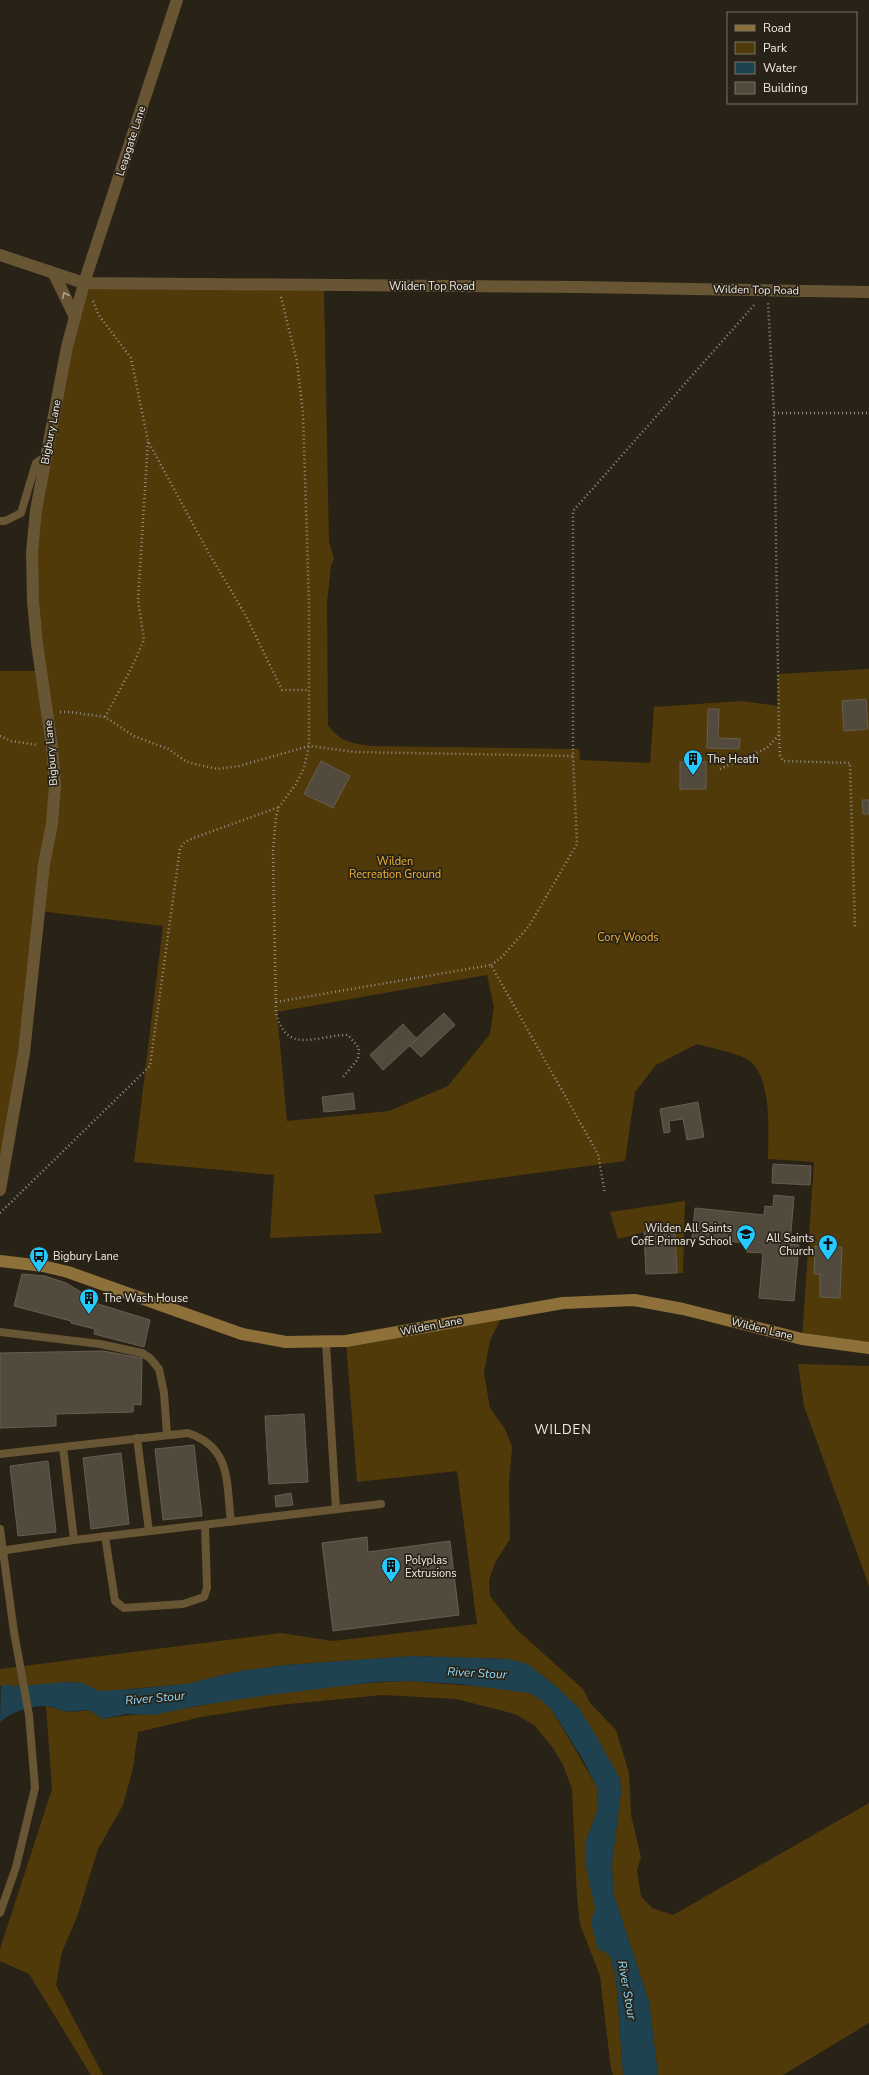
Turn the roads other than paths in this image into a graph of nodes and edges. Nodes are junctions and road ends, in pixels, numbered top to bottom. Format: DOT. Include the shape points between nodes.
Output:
graph roads {
  1 [pos="177,0"];
  2 [pos="0,254"];
  3 [pos="54,274"];
  4 [pos="84,283"];
  5 [pos="869,292"];
  6 [pos="76,317"];
  7 [pos="46,456"];
  8 [pos="0,521"];
  9 [pos="0,1190"];
  10 [pos="0,1261"];
  11 [pos="0,1332"];
  12 [pos="326,1343"];
  13 [pos="869,1348"];
  14 [pos="167,1435"];
  15 [pos="137,1438"];
  16 [pos="63,1447"];
  17 [pos="0,1454"];
  18 [pos="381,1504"];
  19 [pos="336,1508"];
  20 [pos="231,1522"];
  21 [pos="205,1525"];
  22 [pos="0,1529"];
  23 [pos="149,1531"];
  24 [pos="105,1536"];
  25 [pos="74,1540"];
  26 [pos="1,1550"];
  27 [pos="0,1913"];
  1 -- 4 [label="street, Leapgate Lane"];
  2 -- 3 [label="street, Wilden Top Road"];
  3 -- 4 [label="street, Wilden Top Road"];
  6 -- 3 [label="street, one-way"];
  4 -- 5 [label="street, Wilden Top Road"];
  4 -- 6 [label="street, Bigbury Lane"];
  6 -- 7 [label="street, Bigbury Lane" via="67,347"];
  7 -- 8 [label="lane" via="36,463 21,513"];
  7 -- 9 [label="street, Bigbury Lane" via="34,531 32,574 36,644 48,714 55,785 24,1053"];
  10 -- 12 [label="street, Wilden Lane" via="68,1272 242,1334 273,1340"];
  11 -- 14 [label="lane" via="142,1353 159,1369 164,1393"];
  12 -- 13 [label="street, Wilden Lane" via="377,1337 563,1303 634,1300 683,1309 802,1340"];
  12 -- 19 [label="lane"];
  14 -- 15 [label="lane"];
  14 -- 20 [label="lane" via="188,1433 201,1437 214,1447 223,1462"];
  15 -- 16 [label="lane"];
  15 -- 23 [label="lane"];
  16 -- 17 [label="lane"];
  16 -- 25 [label="lane"];
  18 -- 19 [label="lane"];
  19 -- 20 [label="lane"];
  20 -- 21 [label="lane"];
  21 -- 23 [label="lane"];
  21 -- 24 [label="lane" via="208,1588 204,1597 182,1604 124,1608 115,1601"];
  22 -- 26 [label="lane"];
  23 -- 24 [label="lane"];
  24 -- 25 [label="lane"];
  25 -- 26 [label="lane"];
  26 -- 27 [label="lane" via="29,1714 35,1788 16,1867"];
}
